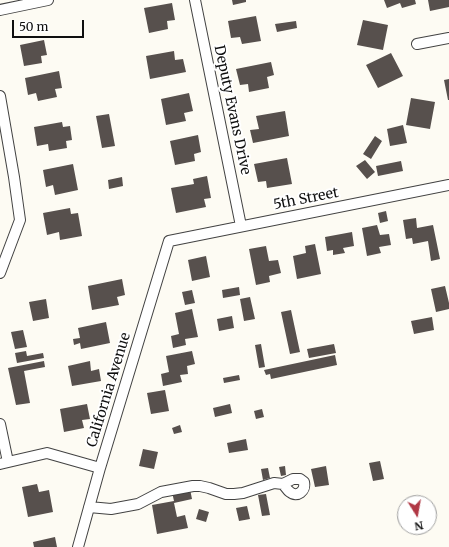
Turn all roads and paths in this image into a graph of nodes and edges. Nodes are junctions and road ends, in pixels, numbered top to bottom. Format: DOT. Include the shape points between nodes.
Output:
graph roads {
  1 [pos="48,0"];
  2 [pos="195,0"];
  3 [pos="0,10"];
  4 [pos="449,38"];
  5 [pos="417,44"];
  6 [pos="0,96"];
  7 [pos="4,138"];
  8 [pos="449,185"];
  9 [pos="242,226"];
  10 [pos="169,241"];
  11 [pos="0,273"];
  12 [pos="0,424"];
  13 [pos="4,463"];
  14 [pos="100,468"];
  15 [pos="283,484"];
  16 [pos="89,507"];
  17 [pos="78,547"];
  1 -- 3 [label="street"];
  2 -- 9 [label="street, Deputy Evans Drive"];
  4 -- 5 [label="street"];
  6 -- 7 [label="street"];
  7 -- 11 [label="street" via="14,177 20,220"];
  8 -- 9 [label="street, 5th Street"];
  9 -- 10 [label="street, 5th Street"];
  10 -- 14 [label="street, California Avenue"];
  12 -- 13 [label="street"];
  13 -- 14 [label="street" via="47,453"];
  14 -- 16 [label="street, California Avenue"];
  15 -- 16 [label="street" via="274,483 234,494 193,486 161,492 138,504 111,509"];
  16 -- 17 [label="street, California Avenue"];
}
